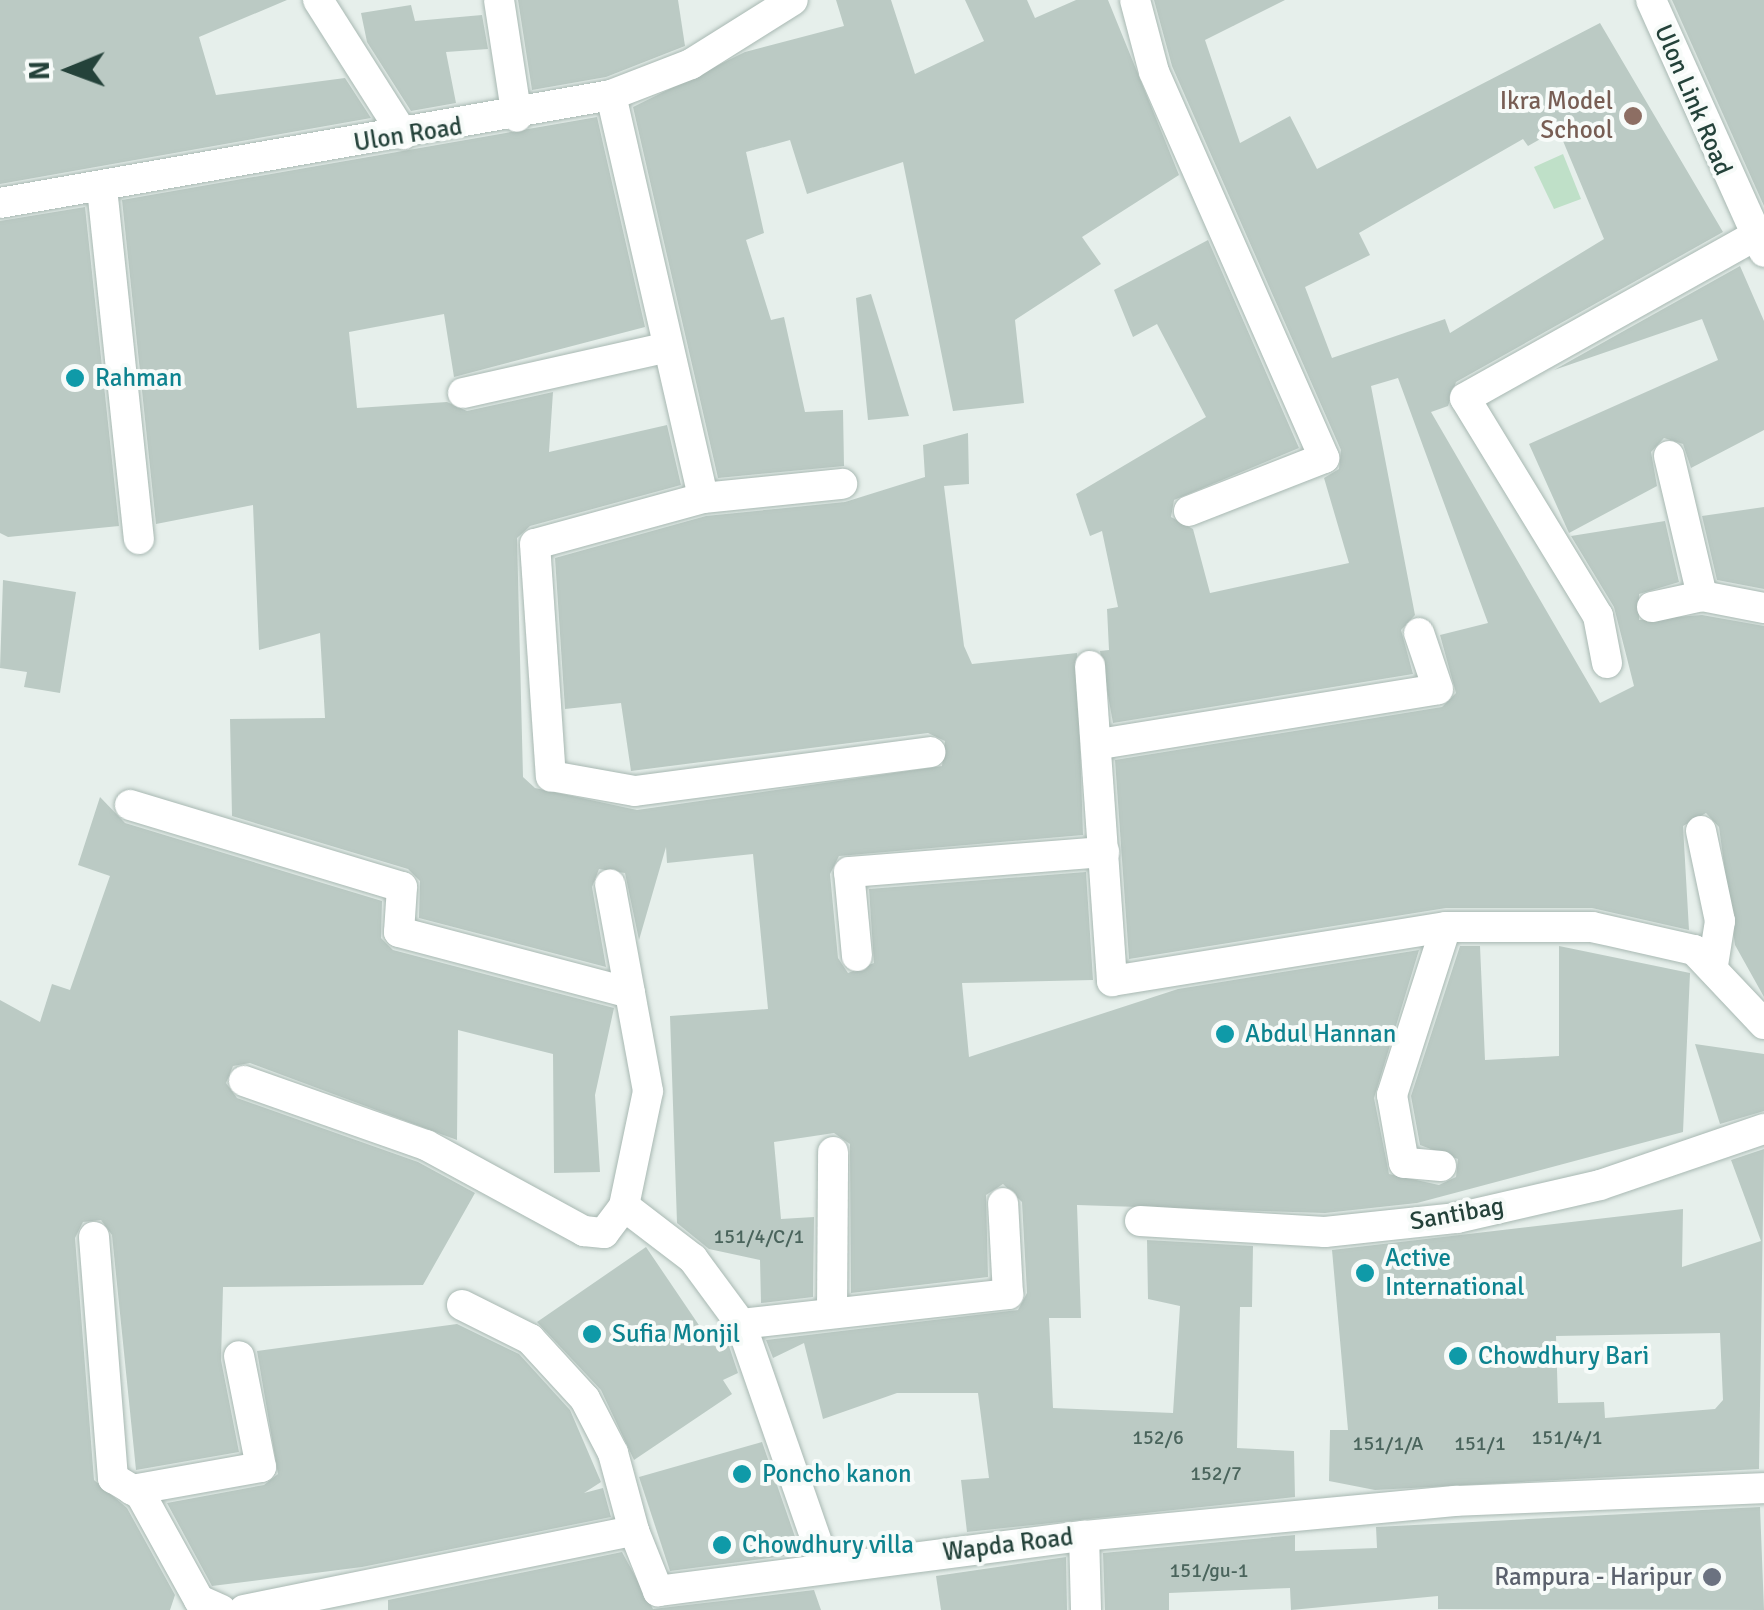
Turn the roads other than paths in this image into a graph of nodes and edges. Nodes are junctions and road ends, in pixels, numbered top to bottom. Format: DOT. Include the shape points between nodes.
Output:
graph roads {
  1 [pos="318,0"];
  2 [pos="499,0"];
  3 [pos="793,0"];
  4 [pos="1135,0"];
  5 [pos="1651,0"];
  6 [pos="611,95"];
  7 [pos="518,117"];
  8 [pos="403,134"];
  9 [pos="102,188"];
  10 [pos="0,204"];
  11 [pos="1760,244"];
  12 [pos="668,347"];
  13 [pos="463,393"];
  14 [pos="1669,456"];
  15 [pos="842,484"];
  16 [pos="703,498"];
  17 [pos="1189,511"];
  18 [pos="139,539"];
  19 [pos="1702,596"];
  20 [pos="1652,607"];
  21 [pos="1764,608"];
  22 [pos="1419,633"];
  23 [pos="1607,663"];
  24 [pos="1090,666"];
  25 [pos="1100,744"];
  26 [pos="930,752"];
  27 [pos="130,805"];
  28 [pos="1701,832"];
  29 [pos="1104,852"];
  30 [pos="610,884"];
  31 [pos="1446,926"];
  32 [pos="857,956"];
  33 [pos="1713,965"];
  34 [pos="630,993"];
  35 [pos="1764,1024"];
  36 [pos="244,1081"];
  37 [pos="1764,1129"];
  38 [pos="833,1152"];
  39 [pos="1441,1166"];
  40 [pos="1003,1203"];
  41 [pos="624,1206"];
  42 [pos="1140,1221"];
  43 [pos="94,1237"];
  44 [pos="462,1305"];
  45 [pos="832,1312"];
  46 [pos="741,1324"];
  47 [pos="239,1356"];
  48 [pos="1764,1488"];
  49 [pos="132,1490"];
  50 [pos="634,1530"];
  51 [pos="1084,1536"];
  52 [pos="824,1563"];
  53 [pos="220,1610"];
  54 [pos="244,1610"];
  55 [pos="1086,1610"];
  1 -- 8 [label="street"];
  2 -- 7 [label="street"];
  3 -- 6 [label="street, Ulon Road" via="691,64"];
  4 -- 17 [label="street" via="1154,72 1324,458"];
  5 -- 11 [label="street, Ulon Link Road"];
  6 -- 7 [label="street, Ulon Road"];
  6 -- 12 [label="street"];
  7 -- 8 [label="street, Ulon Road"];
  8 -- 9 [label="street, Ulon Road"];
  9 -- 10 [label="street, Ulon Road"];
  9 -- 18 [label="street"];
  11 -- 23 [label="street" via="1465,398 1598,616"];
  12 -- 13 [label="street"];
  12 -- 16 [label="street"];
  14 -- 19 [label="street"];
  15 -- 16 [label="street"];
  16 -- 26 [label="street" via="535,544 551,776 635,791"];
  19 -- 20 [label="street"];
  19 -- 21 [label="street"];
  22 -- 25 [label="street" via="1438,689"];
  24 -- 25 [label="street"];
  25 -- 29 [label="street"];
  27 -- 34 [label="street" via="402,887 399,932"];
  28 -- 33 [label="street" via="1720,921"];
  29 -- 31 [label="street" via="1112,982"];
  29 -- 32 [label="street" via="848,872"];
  30 -- 34 [label="street"];
  31 -- 33 [label="street" via="1592,927 1694,950"];
  31 -- 39 [label="street, Santibag" via="1392,1096 1404,1163"];
  33 -- 35 [label="street"];
  34 -- 41 [label="street" via="648,1091"];
  36 -- 41 [label="street" via="426,1145 584,1231 604,1233"];
  37 -- 42 [label="street, Santibag" via="1600,1185 1457,1218 1326,1232"];
  38 -- 45 [label="street"];
  40 -- 45 [label="street" via="1008,1294"];
  41 -- 46 [label="street" via="693,1259"];
  43 -- 49 [label="street" via="113,1478"];
  44 -- 50 [label="street" via="530,1339 584,1399 613,1452"];
  45 -- 46 [label="street"];
  46 -- 52 [label="street"];
  47 -- 49 [label="street" via="262,1466"];
  48 -- 51 [label="street, Wapda Road" via="1455,1501"];
  49 -- 53 [label="street" via="199,1600"];
  50 -- 52 [label="street, Wapda Road" via="658,1591"];
  50 -- 54 [label="street"];
  51 -- 52 [label="street, Wapda Road" via="841,1569"];
  51 -- 55 [label="street"];
}
